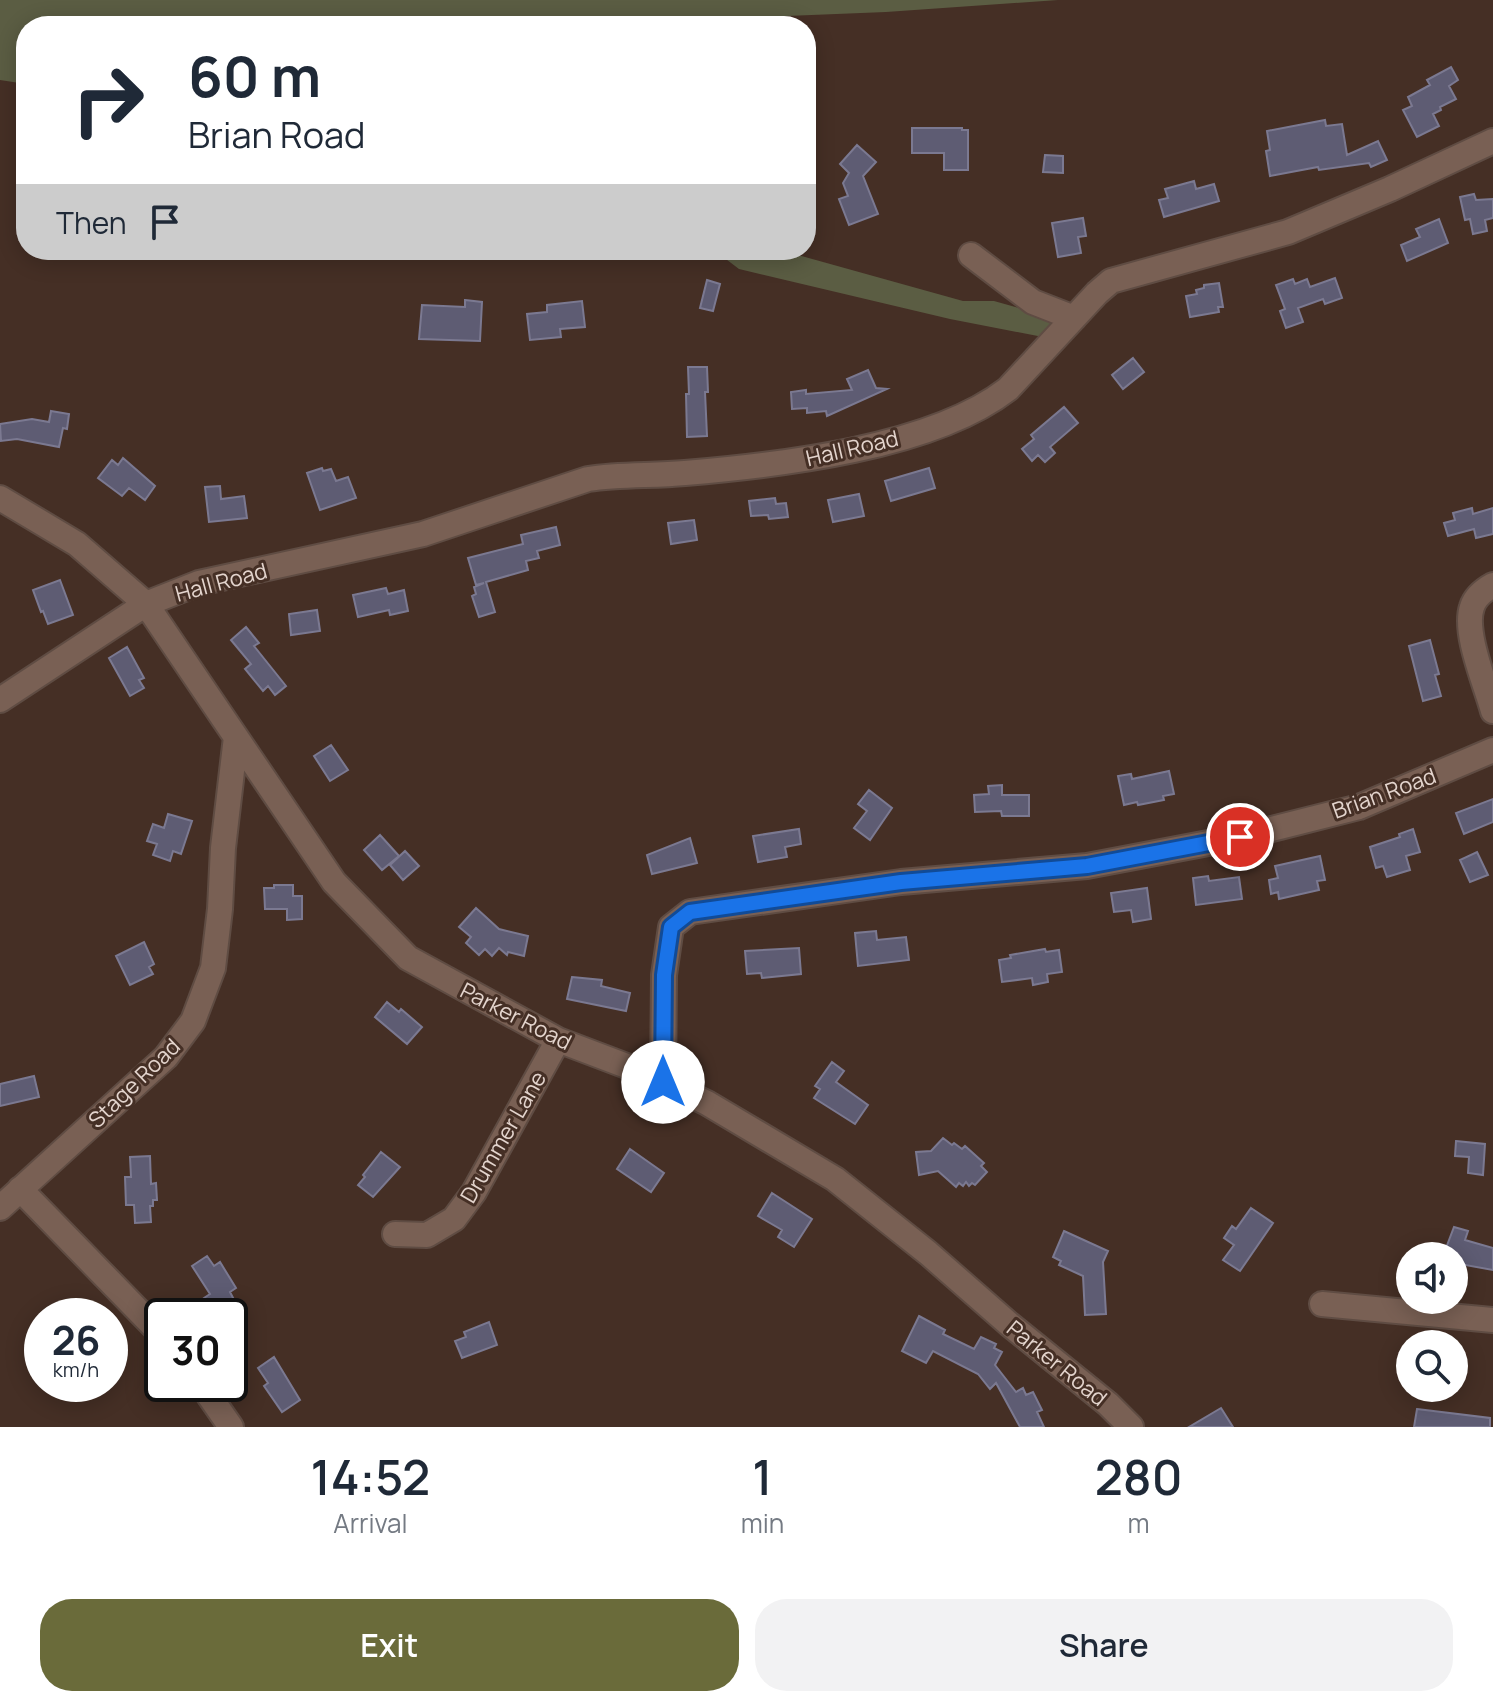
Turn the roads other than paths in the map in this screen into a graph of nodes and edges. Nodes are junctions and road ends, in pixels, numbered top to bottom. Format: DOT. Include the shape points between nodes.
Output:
graph roads {
  1 [pos="1493,141"];
  2 [pos="971,255"];
  3 [pos="1074,318"];
  4 [pos="0,498"];
  5 [pos="1493,585"];
  6 [pos="146,604"];
  7 [pos="0,700"];
  8 [pos="1493,711"];
  9 [pos="236,737"];
  10 [pos="1493,750"];
  11 [pos="558,1040"];
  12 [pos="663,1082"];
  13 [pos="20,1189"];
  14 [pos="0,1208"];
  15 [pos="395,1234"];
  16 [pos="1322,1304"];
  17 [pos="144,1316"];
  18 [pos="1493,1320"];
  19 [pos="214,1402"];
  20 [pos="231,1427"];
  21 [pos="1131,1427"];
  1 -- 3 [label="street, Hall Road" via="1288,232 1121,277"];
  2 -- 3 [label="street" via="1033,302"];
  3 -- 6 [label="street, Hall Road" via="994,400 907,435 809,459 588,479 423,534 199,583"];
  4 -- 6 [label="street, Parker Road" via="77,544"];
  5 -- 8 [label="street" via="1472,605 1469,621"];
  6 -- 7 [label="street, Hall Road"];
  6 -- 9 [label="street, Parker Road"];
  9 -- 11 [label="street, Parker Road" via="334,882 408,958"];
  9 -- 13 [label="street, Stage Road" via="213,968 193,1021 166,1057"];
  10 -- 12 [label="street, Brian Road" via="1359,807 1240,837 1087,866 901,882 690,912 671,927 664,975"];
  11 -- 12 [label="street, Parker Road"];
  11 -- 15 [label="street, Drummer Lane" via="454,1219 427,1235"];
  12 -- 21 [label="street, Parker Road" via="835,1179"];
  13 -- 14 [label="street, Stage Road"];
  13 -- 17 [label="street"];
  16 -- 18 [label="street"];
  19 -- 20 [label="street"];
}
